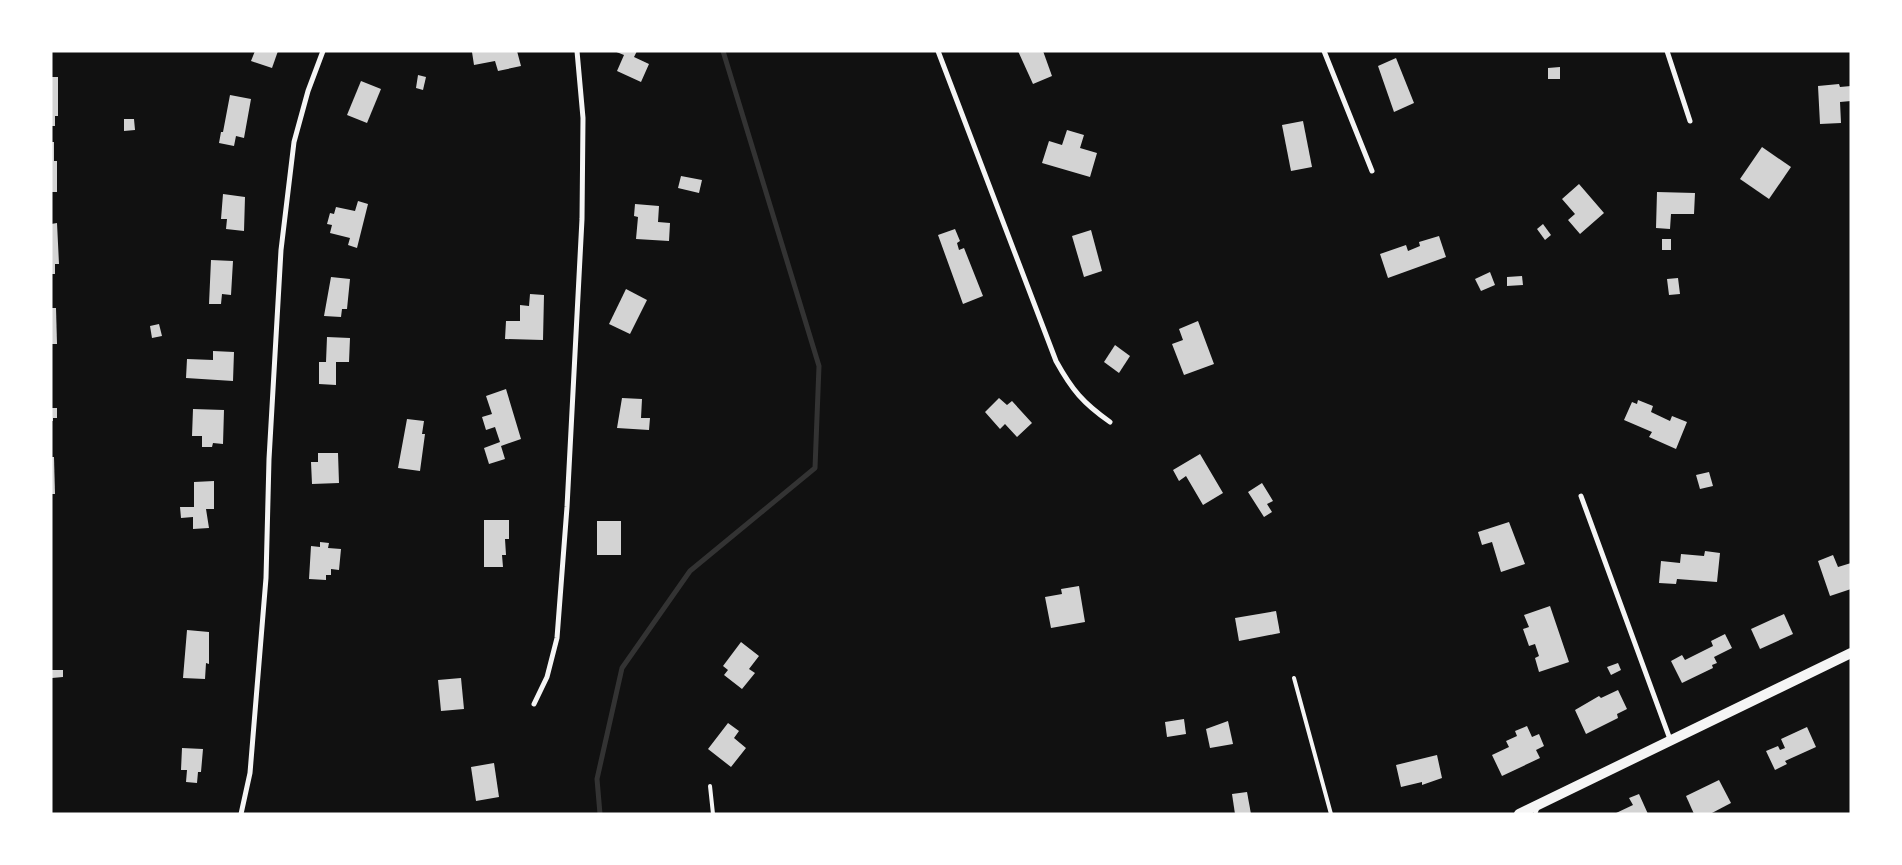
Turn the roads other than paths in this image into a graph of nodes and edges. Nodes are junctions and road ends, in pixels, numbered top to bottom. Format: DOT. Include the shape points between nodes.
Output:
graph roads {
  1 [pos="323,51"];
  2 [pos="577,51"];
  3 [pos="938,51"];
  4 [pos="1324,51"];
  5 [pos="1667,51"];
  6 [pos="1690,121"];
  7 [pos="1372,170"];
  8 [pos="1110,422"];
  9 [pos="1581,496"];
  10 [pos="1851,653"];
  11 [pos="1294,678"];
  12 [pos="534,704"];
  13 [pos="1670,742"];
  14 [pos="710,786"];
  15 [pos="1537,809"];
  16 [pos="241,814"];
  17 [pos="713,814"];
  18 [pos="1331,814"];
  19 [pos="1519,814"];
  1 -- 16 [label="street" via="294,142 281,250 266,578 250,773"];
  2 -- 12 [label="street" via="583,118 582,219 566,507 557,638 547,677"];
  3 -- 8 [label="street" via="1056,361 1070,387 1086,406"];
  4 -- 7 [label="street"];
  5 -- 6 [label="street"];
  9 -- 13 [label="street"];
  10 -- 13 [label="main road"];
  11 -- 18 [label="lane"];
  13 -- 15 [label="main road"];
  14 -- 17 [label="lane"];
  15 -- 19 [label="main road"];
}
